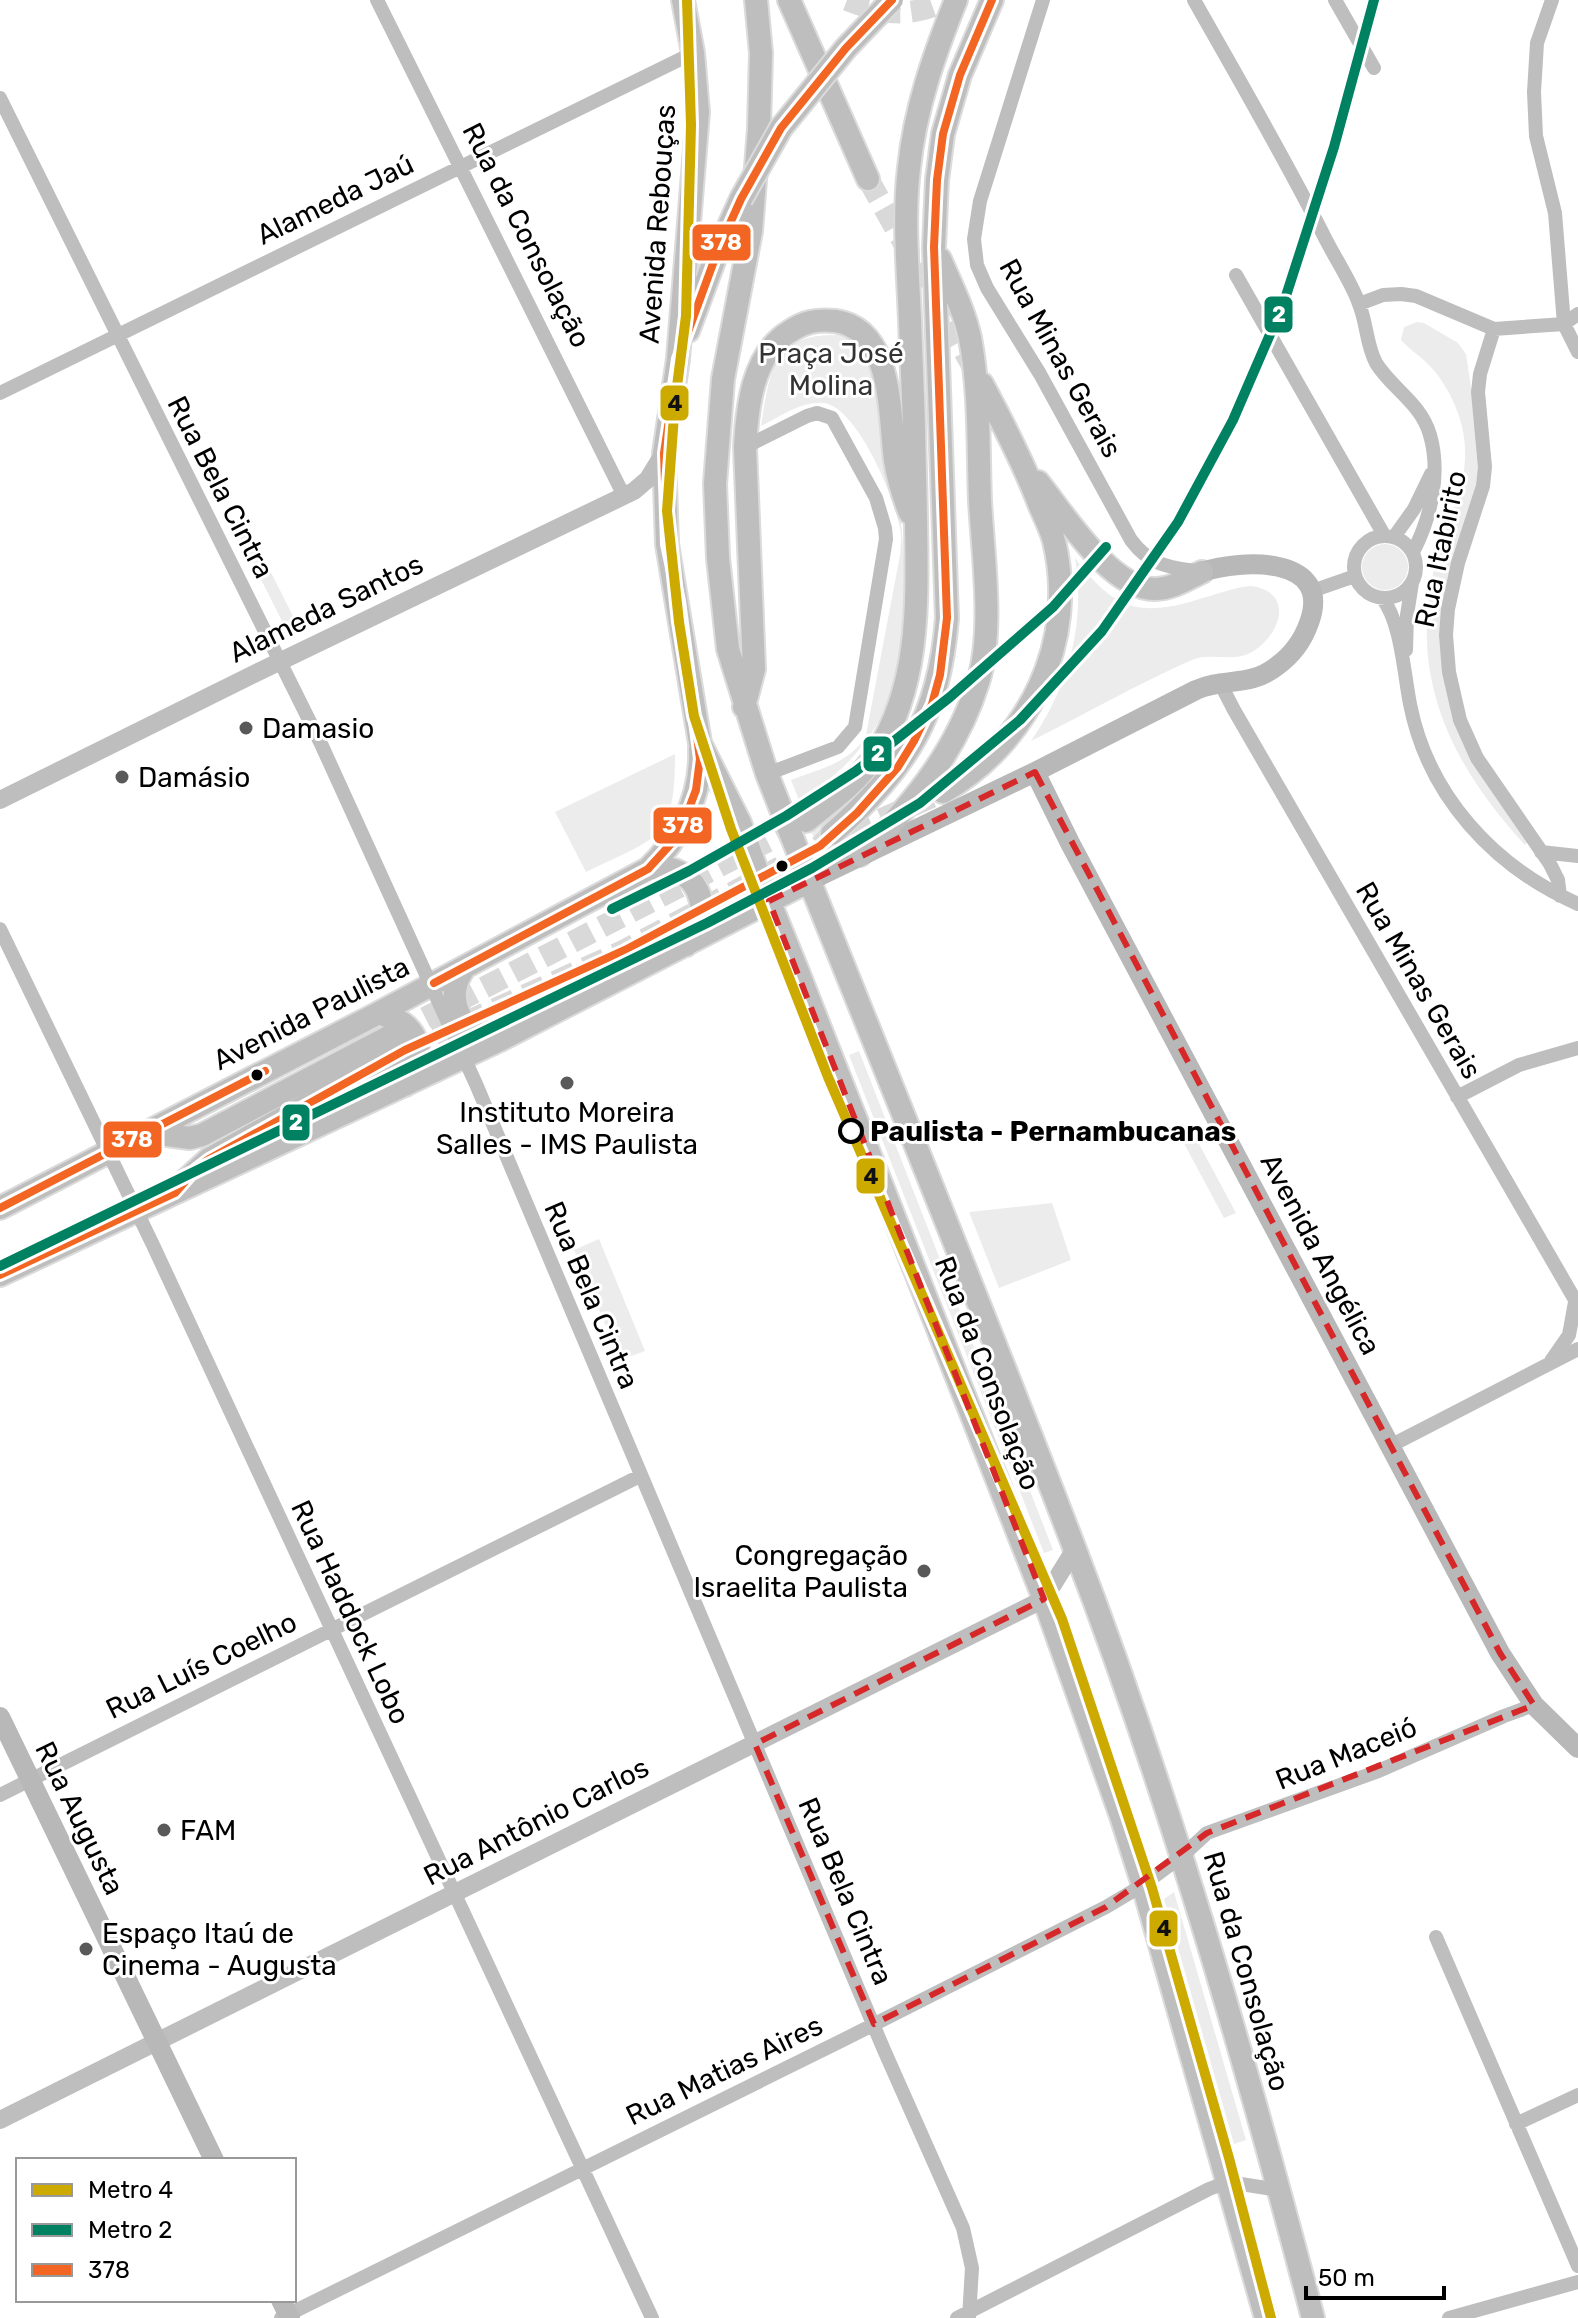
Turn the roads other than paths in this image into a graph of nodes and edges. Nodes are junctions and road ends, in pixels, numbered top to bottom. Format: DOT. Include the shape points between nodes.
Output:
graph roads {
  1 [pos="377,0"];
  2 [pos="683,0"];
  3 [pos="789,0"];
  4 [pos="892,0"];
  5 [pos="956,0"];
  6 [pos="992,0"];
  7 [pos="1043,0"];
  8 [pos="1194,0"];
  9 [pos="1335,0"];
  10 [pos="1552,0"];
  11 [pos="754,3"];
  12 [pos="693,53"];
  13 [pos="1374,68"];
  14 [pos="0,98"];
  15 [pos="458,167"];
  16 [pos="868,179"];
  17 [pos="934,247"];
  18 [pos="1236,275"];
  19 [pos="1359,304"];
  20 [pos="1578,314"];
  21 [pos="1564,324"];
  22 [pos="1494,329"];
  23 [pos="117,335"];
  24 [pos="1578,352"];
  25 [pos="678,359"];
  26 [pos="982,384"];
  27 [pos="0,393"];
  28 [pos="745,447"];
  29 [pos="664,453"];
  30 [pos="1027,469"];
  31 [pos="1433,470"];
  32 [pos="624,496"];
  33 [pos="916,529"];
  34 [pos="1389,536"];
  35 [pos="1413,552"];
  36 [pos="1202,572"];
  37 [pos="1355,576"];
  38 [pos="1412,583"];
  39 [pos="1312,591"];
  40 [pos="1382,598"];
  41 [pos="280,662"];
  42 [pos="1404,666"];
  43 [pos="1220,683"];
  44 [pos="744,707"];
  45 [pos="700,743"];
  46 [pos="1035,772"];
  47 [pos="767,774"];
  48 [pos="943,792"];
  49 [pos="0,800"];
  50 [pos="806,821"];
  51 [pos="832,834"];
  52 [pos="1541,852"];
  53 [pos="860,855"];
  54 [pos="1578,856"];
  55 [pos="648,869"];
  56 [pos="809,881"];
  57 [pos="1578,887"];
  58 [pos="1569,900"];
  59 [pos="769,901"];
  60 [pos="0,929"];
  61 [pos="686,945"];
  62 [pos="465,967"];
  63 [pos="431,985"];
  64 [pos="373,1016"];
  65 [pos="500,1040"];
  66 [pos="1578,1048"];
  67 [pos="464,1057"];
  68 [pos="405,1085"];
  69 [pos="1457,1097"];
  70 [pos="145,1132"];
  71 [pos="108,1151"];
  72 [pos="175,1193"];
  73 [pos="0,1208"];
  74 [pos="137,1211"];
  75 [pos="0,1275"];
  76 [pos="1576,1303"];
  77 [pos="1578,1349"];
  78 [pos="1545,1367"];
  79 [pos="1390,1446"];
  80 [pos="640,1476"];
  81 [pos="1075,1549"];
  82 [pos="1044,1599"];
  83 [pos="331,1630"];
  84 [pos="1534,1705"];
  85 [pos="0,1717"];
  86 [pos="755,1744"];
  87 [pos="1578,1748"];
  88 [pos="30,1779"];
  89 [pos="0,1795"];
  90 [pos="1182,1856"];
  91 [pos="1143,1885"];
  92 [pos="454,1894"];
  93 [pos="1436,1937"];
  94 [pos="874,2024"];
  95 [pos="157,2042"];
  96 [pos="1578,2095"];
  97 [pos="0,2120"];
  98 [pos="1516,2124"];
  99 [pos="213,2158"];
  100 [pos="582,2169"];
  101 [pos="1228,2182"];
  102 [pos="1279,2190"];
  103 [pos="1578,2266"];
  104 [pos="1578,2282"];
  105 [pos="285,2313"];
  106 [pos="965,2316"];
  107 [pos="652,2318"];
  108 [pos="1266,2318"];
  109 [pos="1313,2318"];
  110 [pos="1449,2318"];
  1 -- 15 [label="street, Rua da Consolação"];
  2 -- 12 [label="main road, Avenida Rebouças"];
  3 -- 16 [label="main road"];
  4 -- 25 [label="main road, bridge" via="781,128 718,250"];
  5 -- 33 [label="main road" via="925,85 908,171"];
  6 -- 17 [label="main road" via="960,75 943,134"];
  7 -- 36 [label="street, Rua Minas Gerais" via="980,201 974,239 977,265 1131,540 1148,559"];
  8 -- 19 [label="street"];
  9 -- 13 [label="street"];
  10 -- 21 [label="street" via="1537,43 1534,92 1536,136 1555,213"];
  11 -- 44 [label="main road" via="761,72 751,231 723,379 715,484 728,649"];
  12 -- 15 [label="street, Alameda Jaú"];
  12 -- 25 [label="main road, Avenida Rebouças" via="698,112"];
  14 -- 23 [label="street, Rua Bela Cintra"];
  15 -- 23 [label="street, Alameda Jaú"];
  15 -- 32 [label="street, Rua da Consolação"];
  17 -- 51 [label="main road" via="947,618 940,675 932,704 898,767"];
  17 -- 53 [label="main road" via="962,308 975,369 983,667 970,707 937,768"];
  18 -- 34 [label="street"];
  19 -- 22 [label="street" via="1383,295 1416,296"];
  19 -- 31 [label="street" via="1377,365 1425,420"];
  20 -- 21 [label="street"];
  21 -- 22 [label="street"];
  21 -- 24 [label="street"];
  22 -- 52 [label="street, Rua Itabirito" via="1478,392 1483,486 1448,609 1449,672 1477,758"];
  23 -- 27 [label="street, Alameda Jaú"];
  23 -- 41 [label="street, Rua Bela Cintra"];
  25 -- 29 [label="main road, Avenida Rebouças"];
  26 -- 30 [label="main road"];
  28 -- 33 [label="main road" via="758,370 784,335 820,320 856,329 879,355 900,484"];
  28 -- 44 [label="main road" via="754,669"];
  28 -- 47 [label="street" via="807,416 832,418 876,498 886,539 855,727 838,747"];
  29 -- 32 [label="street, Alameda Santos" via="648,479"];
  29 -- 45 [label="main road, Rua da Consolação" via="667,544"];
  30 -- 36 [label="main road" via="1106,566 1129,584 1163,588"];
  30 -- 48 [label="main road" via="1054,539 1059,577 1056,639 1032,704 1016,728 967,778"];
  31 -- 34 [label="street" via="1414,509"];
  31 -- 35 [label="street" via="1427,520"];
  32 -- 41 [label="street, Alameda Santos"];
  33 -- 50 [label="main road" via="913,650 896,713 858,776"];
  34 -- 35 [label="street"];
  34 -- 37 [label="street" via="1370,539 1360,549"];
  35 -- 38 [label="street" via="1417,568"];
  36 -- 39 [label="main road" via="1233,563 1266,564 1293,572"];
  37 -- 39 [label="street"];
  37 -- 40 [label="street" via="1365,591"];
  38 -- 40 [label="street" via="1402,593"];
  38 -- 42 [label="street"];
  39 -- 43 [label="main road" via="1311,619 1290,654 1260,676"];
  40 -- 42 [label="street" via="1394,617"];
  41 -- 49 [label="street, Alameda Santos"];
  41 -- 63 [label="street, Rua Bela Cintra"];
  42 -- 58 [label="street" via="1415,727 1432,773 1453,804 1495,853 1537,885"];
  43 -- 46 [label="main road" via="1210,683"];
  43 -- 69 [label="street, Rua Minas Gerais"];
  44 -- 47 [label="main road, Rua da Consolação"];
  45 -- 55 [label="main road, Avenida Paulista" via="692,806 679,835"];
  45 -- 59 [label="main road, Rua da Consolação" via="740,823"];
  46 -- 53 [label="main road"];
  46 -- 79 [label="main road, Avenida Angélica"];
  47 -- 56 [label="main road, Rua da Consolação"];
  52 -- 54 [label="street"];
  52 -- 58 [label="street, Rua Itabirito"];
  53 -- 56 [label="main road"];
  55 -- 61 [label="main road" via="679,872 697,889 701,923"];
  55 -- 62 [label="main road, Avenida Paulista"];
  56 -- 59 [label="main road"];
  56 -- 81 [label="main road, Rua da Consolação"];
  57 -- 58 [label="street"];
  59 -- 61 [label="main road"];
  59 -- 82 [label="main road, Rua da Consolação"];
  60 -- 71 [label="street, Rua Haddock Lobo"];
  61 -- 65 [label="main road"];
  62 -- 63 [label="main road, Avenida Paulista"];
  62 -- 65 [label="main road" via="455,990 458,1013 477,1035"];
  63 -- 64 [label="main road, Avenida Paulista"];
  63 -- 67 [label="street, Rua Bela Cintra"];
  64 -- 68 [label="main road" via="401,1021 417,1039 418,1064"];
  64 -- 70 [label="main road, Avenida Paulista"];
  65 -- 67 [label="main road"];
  66 -- 69 [label="street" via="1519,1065"];
  67 -- 68 [label="main road"];
  67 -- 80 [label="street, Rua Bela Cintra"];
  68 -- 72 [label="main road"];
  69 -- 76 [label="street, Rua Minas Gerais"];
  70 -- 71 [label="main road, Avenida Paulista"];
  70 -- 72 [label="main road" via="202,1135 400,1041 209,1159"];
  71 -- 73 [label="main road, Avenida Paulista"];
  71 -- 74 [label="street, Rua Haddock Lobo"];
  72 -- 74 [label="main road"];
  74 -- 75 [label="main road"];
  74 -- 83 [label="street, Rua Haddock Lobo"];
  76 -- 78 [label="street, Rua Minas Gerais" via="1569,1335"];
  77 -- 78 [label="street"];
  78 -- 79 [label="street"];
  79 -- 84 [label="main road, Avenida Angélica" via="1500,1653"];
  80 -- 83 [label="street, Rua Luís Coelho"];
  80 -- 86 [label="street, Rua Bela Cintra"];
  81 -- 82 [label="street"];
  81 -- 90 [label="main road, Rua da Consolação"];
  82 -- 86 [label="street, Rua Antônio Carlos"];
  82 -- 91 [label="main road, Rua da Consolação"];
  83 -- 88 [label="street, Rua Luís Coelho"];
  83 -- 92 [label="street, Rua Haddock Lobo"];
  84 -- 87 [label="main road, Avenida Angélica"];
  84 -- 90 [label="street, Rua Maceió" via="1376,1772 1207,1833"];
  85 -- 88 [label="main road, Rua Augusta"];
  86 -- 92 [label="street, Rua Antônio Carlos"];
  86 -- 94 [label="street, Rua Bela Cintra"];
  88 -- 89 [label="street, Rua Luís Coelho"];
  88 -- 95 [label="main road, Rua Augusta"];
  90 -- 91 [label="street, Rua Matias Aires"];
  90 -- 102 [label="main road, Rua da Consolação"];
  91 -- 94 [label="street, Rua Matias Aires"];
  91 -- 101 [label="main road, Rua da Consolação"];
  92 -- 95 [label="street, Rua Antônio Carlos"];
  92 -- 100 [label="street, Rua Haddock Lobo"];
  93 -- 98 [label="street"];
  94 -- 100 [label="street, Rua Matias Aires"];
  94 -- 106 [label="street, Rua Bela Cintra" via="963,2228 972,2268"];
  95 -- 97 [label="street, Rua Antônio Carlos"];
  95 -- 99 [label="main road, Rua Augusta"];
  96 -- 98 [label="street"];
  98 -- 103 [label="street"];
  100 -- 105 [label="street, Rua Matias Aires"];
  100 -- 107 [label="street, Rua Haddock Lobo"];
  101 -- 102 [label="street"];
  101 -- 106 [label="street"];
  101 -- 108 [label="main road, Rua da Consolação"];
  102 -- 109 [label="main road, Rua da Consolação"];
  104 -- 110 [label="street"];
}
